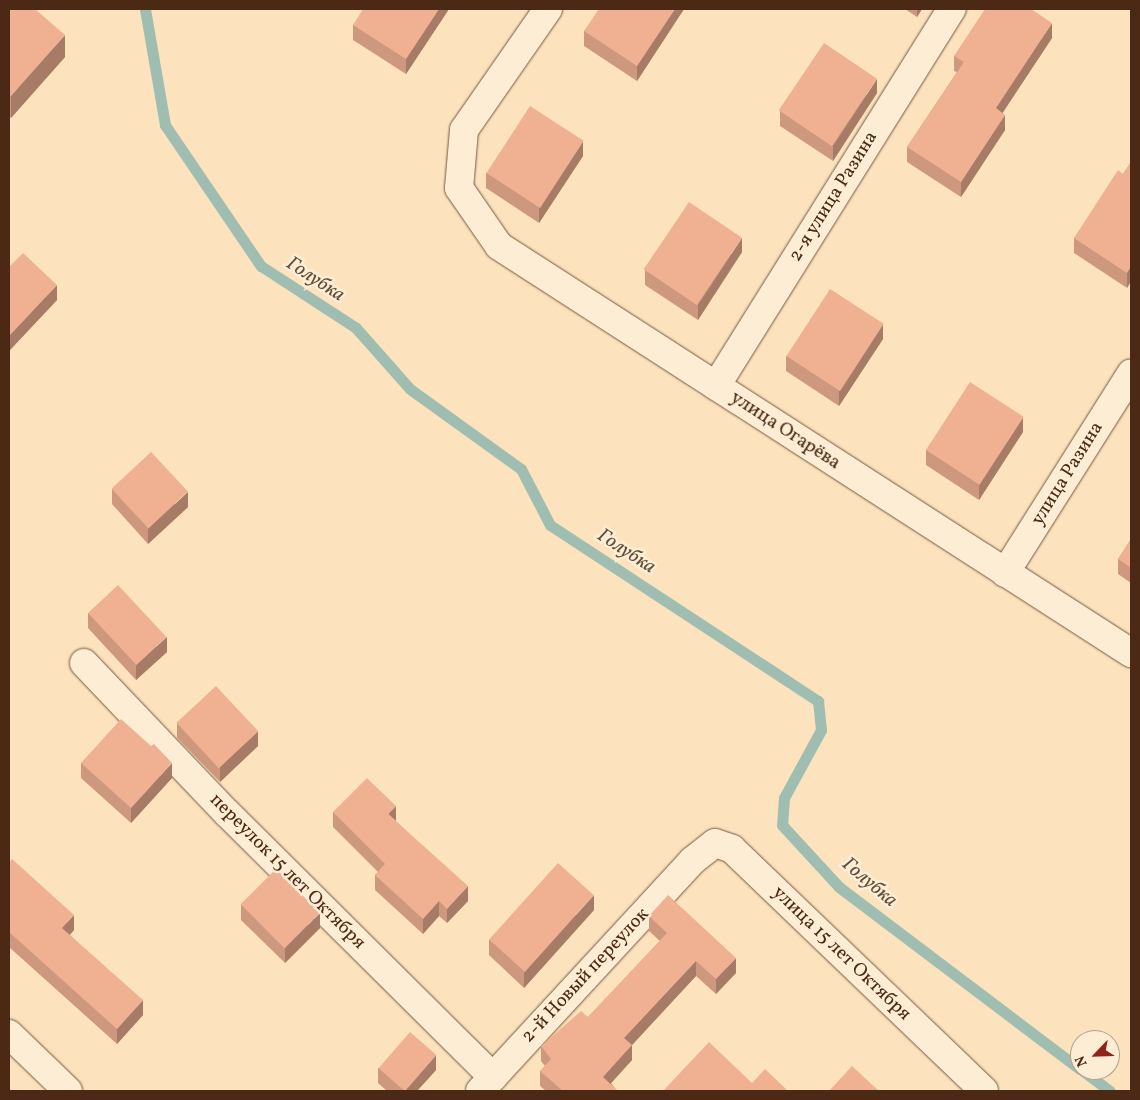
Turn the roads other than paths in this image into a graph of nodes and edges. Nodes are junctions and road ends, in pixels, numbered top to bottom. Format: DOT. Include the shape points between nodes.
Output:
graph roads {
  1 [pos="548,9"];
  2 [pos="952,9"];
  3 [pos="1131,374"];
  4 [pos="716,386"];
  5 [pos="1005,573"];
  6 [pos="1131,653"];
  7 [pos="84,663"];
  8 [pos="692,861"];
  9 [pos="9,1034"];
  10 [pos="487,1084"];
  11 [pos="68,1091"];
  12 [pos="984,1091"];
  1 -- 4 [label="street, улица Огарёва" via="464,130 459,188 498,246"];
  2 -- 4 [label="street, 2-я улица Разина"];
  3 -- 5 [label="street, улица Разина"];
  4 -- 5 [label="street, улица Огарёва"];
  5 -- 6 [label="street, улица Огарёва"];
  7 -- 10 [label="street, переулок 15 лет Октября"];
  8 -- 10 [label="street, 2-й Новый переулок"];
  8 -- 12 [label="street, улица 15 лет Октября" via="715,843 732,850"];
  9 -- 11 [label="street"];
}
